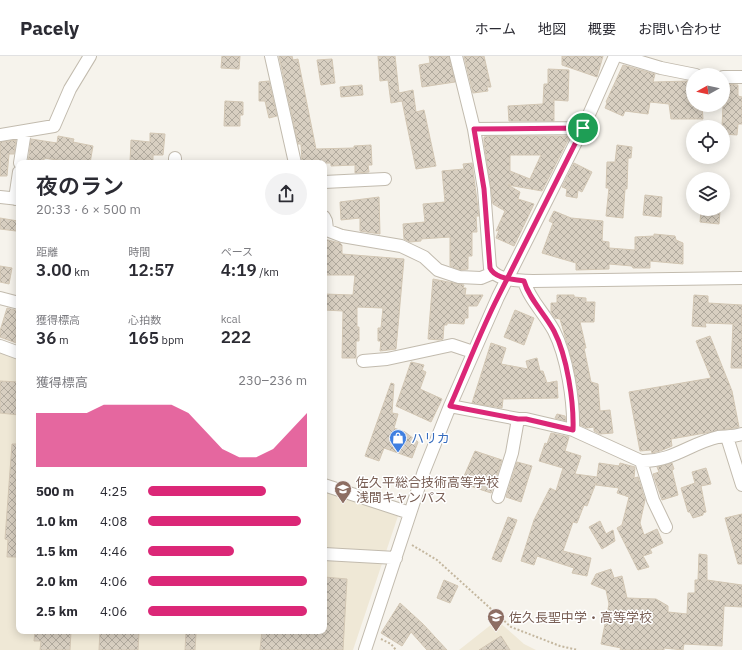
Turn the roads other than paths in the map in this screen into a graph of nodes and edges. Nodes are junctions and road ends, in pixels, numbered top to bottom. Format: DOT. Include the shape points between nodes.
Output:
graph roads {
  1 [pos="90,56"];
  2 [pos="271,56"];
  3 [pos="456,56"];
  4 [pos="615,56"];
  5 [pos="621,56"];
  6 [pos="686,73"];
  7 [pos="730,77"];
  8 [pos="742,77"];
  9 [pos="583,128"];
  10 [pos="474,129"];
  11 [pos="25,131"];
  12 [pos="0,135"];
  13 [pos="20,160"];
  14 [pos="294,160"];
  15 [pos="385,179"];
  16 [pos="327,182"];
  17 [pos="0,197"];
  18 [pos="16,199"];
  19 [pos="327,230"];
  20 [pos="494,273"];
  21 [pos="508,278"];
  22 [pos="742,278"];
  23 [pos="524,281"];
  24 [pos="0,298"];
  25 [pos="16,302"];
  26 [pos="0,346"];
  27 [pos="16,352"];
  28 [pos="473,352"];
  29 [pos="363,361"];
  30 [pos="450,406"];
  31 [pos="518,419"];
  32 [pos="573,430"];
  33 [pos="742,434"];
  34 [pos="727,438"];
  35 [pos="641,461"];
  36 [pos="742,485"];
  37 [pos="327,486"];
  38 [pos="498,497"];
  39 [pos="410,513"];
  40 [pos="666,527"];
  41 [pos="327,554"];
  42 [pos="396,558"];
  43 [pos="365,650"];
  1 -- 11 [label="street" via="70,89 54,126"];
  2 -- 14 [label="street"];
  3 -- 10 [label="street"];
  4 -- 9 [label="street"];
  5 -- 6 [label="street"];
  7 -- 8 [label="street"];
  9 -- 10 [label="street"];
  9 -- 21 [label="street"];
  10 -- 20 [label="street" via="484,189 490,268"];
  11 -- 12 [label="street"];
  11 -- 13 [label="street"];
  15 -- 16 [label="street"];
  17 -- 18 [label="street"];
  19 -- 20 [label="street" via="342,236 401,246 424,257 438,270 460,277 481,278"];
  20 -- 21 [label="street"];
  21 -- 23 [label="street"];
  21 -- 28 [label="street"];
  22 -- 23 [label="street"];
  23 -- 32 [label="street" via="526,290 554,332 562,354 574,410"];
  24 -- 25 [label="street"];
  26 -- 27 [label="street"];
  28 -- 29 [label="street" via="452,345"];
  28 -- 30 [label="street"];
  30 -- 31 [label="street"];
  30 -- 39 [label="street"];
  31 -- 32 [label="street"];
  31 -- 38 [label="street" via="512,453"];
  32 -- 35 [label="street"];
  33 -- 34 [label="street"];
  34 -- 35 [label="street" via="718,437 652,462"];
  34 -- 36 [label="street"];
  35 -- 40 [label="street" via="653,500"];
  37 -- 39 [label="street"];
  39 -- 42 [label="street"];
  41 -- 42 [label="street"];
  42 -- 43 [label="street"];
}
